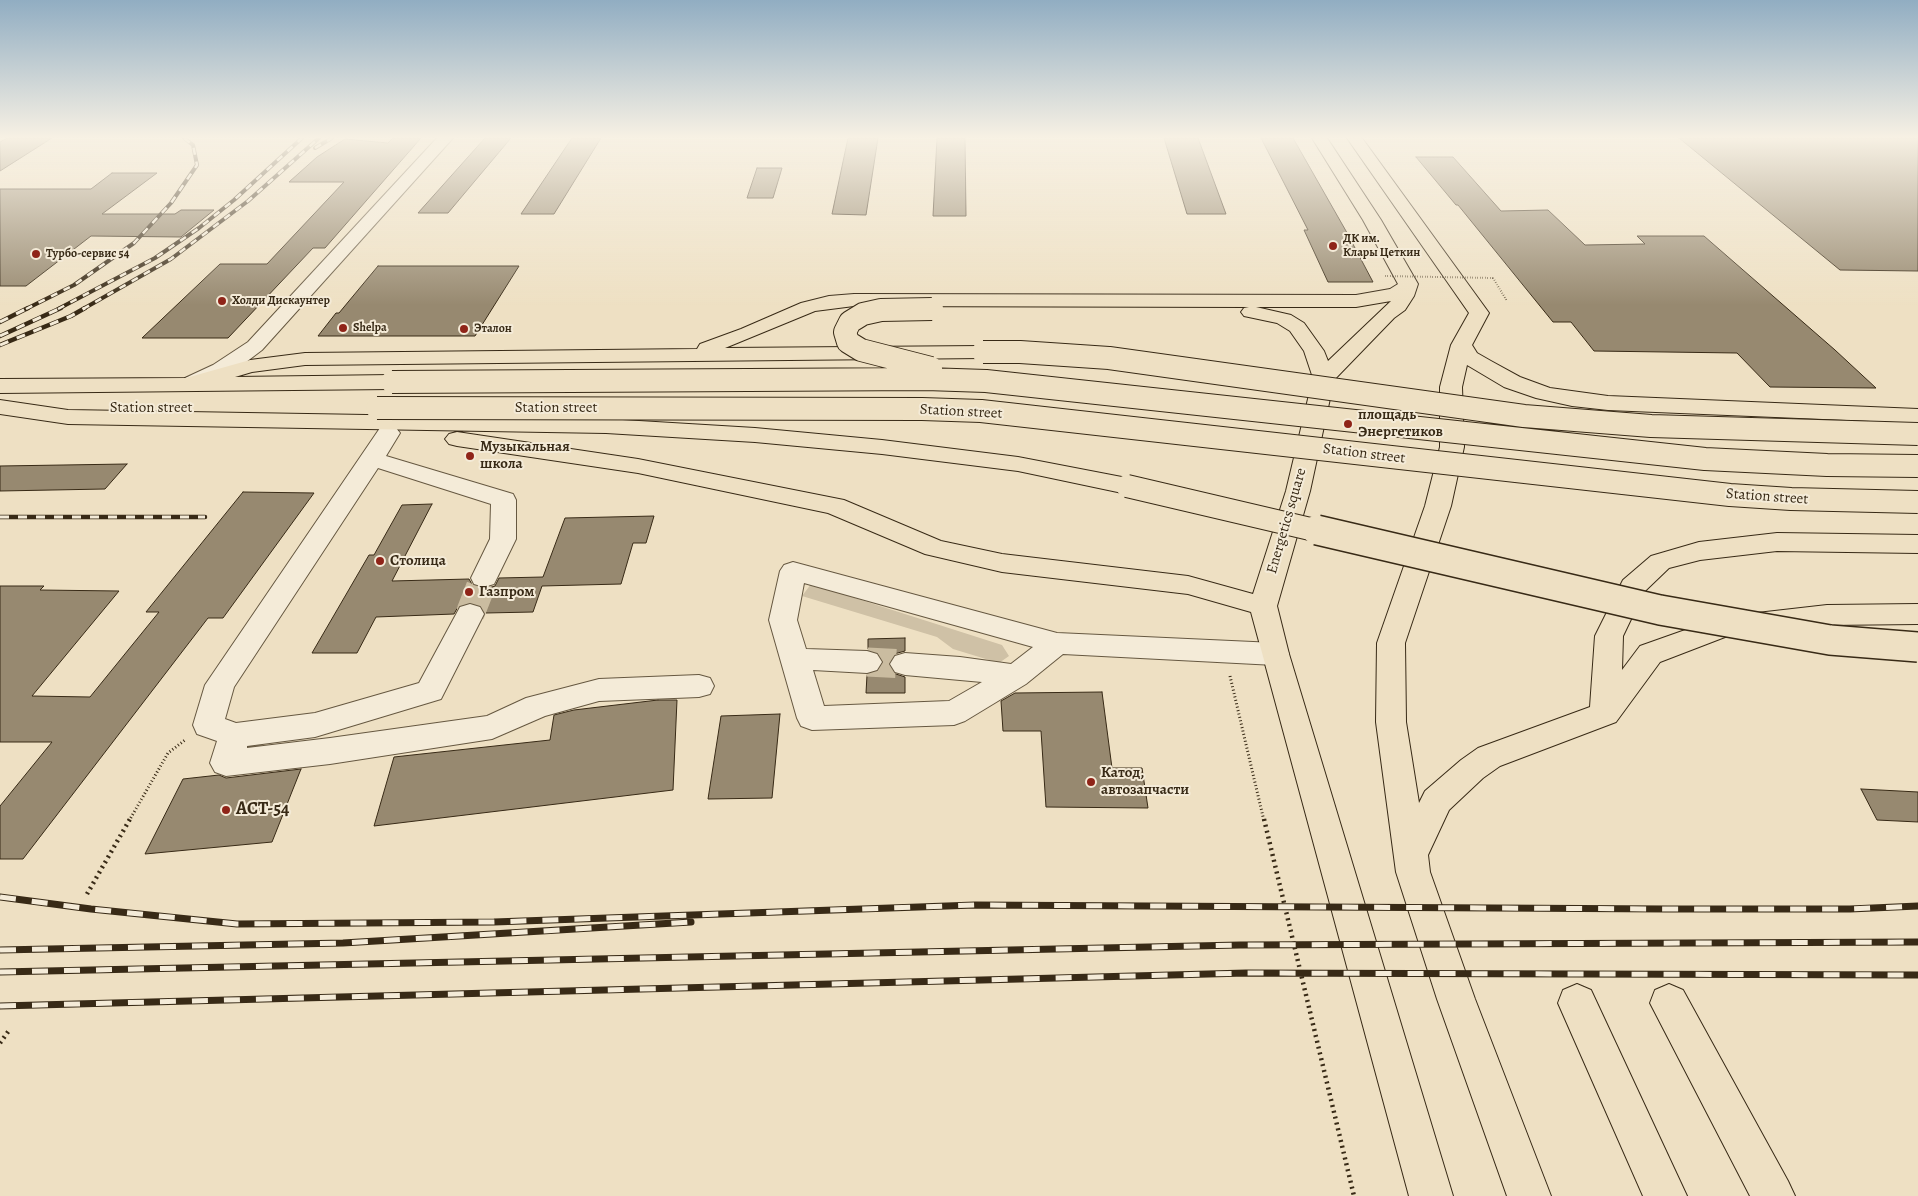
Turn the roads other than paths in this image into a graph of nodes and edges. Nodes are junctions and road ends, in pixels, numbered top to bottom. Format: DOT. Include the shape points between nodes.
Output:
graph roads {
  1 [pos="394,194"];
  2 [pos="1355,194"];
  3 [pos="1394,194"];
  4 [pos="1407,287"];
  5 [pos="1461,345"];
  6 [pos="656,356"];
  7 [pos="1324,378"];
  8 [pos="986,381"];
  9 [pos="191,383"];
  10 [pos="0,386"];
  11 [pos="23,386"];
  12 [pos="0,407"];
  13 [pos="1918,416"];
  14 [pos="289,420"];
  15 [pos="382,420"];
  16 [pos="1918,434"];
  17 [pos="372,459"];
  18 [pos="1918,466"];
  19 [pos="1918,502"];
  20 [pos="1918,544"];
  21 [pos="484,578"];
  22 [pos="1263,606"];
  23 [pos="470,614"];
  24 [pos="1918,614"];
  25 [pos="1057,642"];
  26 [pos="1918,647"];
  27 [pos="1275,654"];
  28 [pos="795,659"];
  29 [pos="867,662"];
  30 [pos="905,664"];
  31 [pos="1016,676"];
  32 [pos="699,686"];
  33 [pos="1605,714"];
  34 [pos="222,730"];
  35 [pos="1411,854"];
  36 [pos="1669,1002"];
  37 [pos="1577,1003"];
  38 [pos="1431,1196"];
  39 [pos="1528,1196"];
  40 [pos="1665,1196"];
  41 [pos="1773,1196"];
  1 -- 9 [label="street" via="255,346 221,370"];
  2 -- 4 [label="main road"];
  3 -- 5 [label="main road" via="1479,314"];
  4 -- 6 [label="main road" via="1379,298 1356,301 829,302 808,306 706,348"];
  4 -- 7 [label="main road" via="1398,306"];
  5 -- 13 [label="main road" via="1470,357 1512,382 1572,399 1618,404"];
  5 -- 35 [label="main road" via="1451,387 1452,447 1438,506 1391,643 1391,722"];
  6 -- 9 [label="main road" via="305,359 250,366"];
  6 -- 16 [label="main road, bridge" via="1020,352 1109,358 1534,417 1651,426"];
  7 -- 8 [label="main road, bridge" via="1314,351 1297,327 1284,319 1241,310 881,310 850,322 845,332 848,342 861,350"];
  7 -- 22 [label="main road, Energetics square" via="1298,491"];
  8 -- 9 [label="main road, Station street, bridge"];
  8 -- 18 [label="main road, Station street, bridge" via="1705,459"];
  9 -- 11 [label="main road, Station street"];
  10 -- 11 [label="main road, Station street"];
  11 -- 12 [label="main road"];
  12 -- 14 [label="main road" via="68,417"];
  12 -- 15 [label="main road, Station street"];
  14 -- 15 [label="main road"];
  14 -- 26 [label="main road, bridge" via="606,426 755,435 1018,464 1660,610 1830,640"];
  15 -- 17 [label="street"];
  15 -- 19 [label="main road, Station street, bridge" via="922,409 981,411 1730,495"];
  15 -- 22 [label="main road" via="482,442 638,466 835,506 934,548 1002,564 1188,585"];
  17 -- 21 [label="street" via="504,500 503,539"];
  17 -- 34 [label="street" via="220,685"];
  20 -- 33 [label="main road" via="1778,542 1699,552 1660,562 1633,587 1609,636"];
  22 -- 27 [label="main road"];
  23 -- 34 [label="street" via="430,691 315,725"];
  24 -- 33 [label="main road" via="1827,615 1722,627 1650,654"];
  25 -- 27 [label="street"];
  25 -- 28 [label="street" via="793,571 783,620"];
  25 -- 31 [label="street"];
  27 -- 38 [label="main road"];
  28 -- 29 [label="street"];
  28 -- 31 [label="street" via="812,718 954,713"];
  30 -- 31 [label="street"];
  32 -- 34 [label="street" via="599,690 537,706 492,727 226,763"];
  33 -- 35 [label="main road" via="1489,758 1472,769 1437,801"];
  35 -- 39 [label="main road" via="1413,872 1456,999"];
  36 -- 41 [label="main road"];
  37 -- 40 [label="main road"];
}
